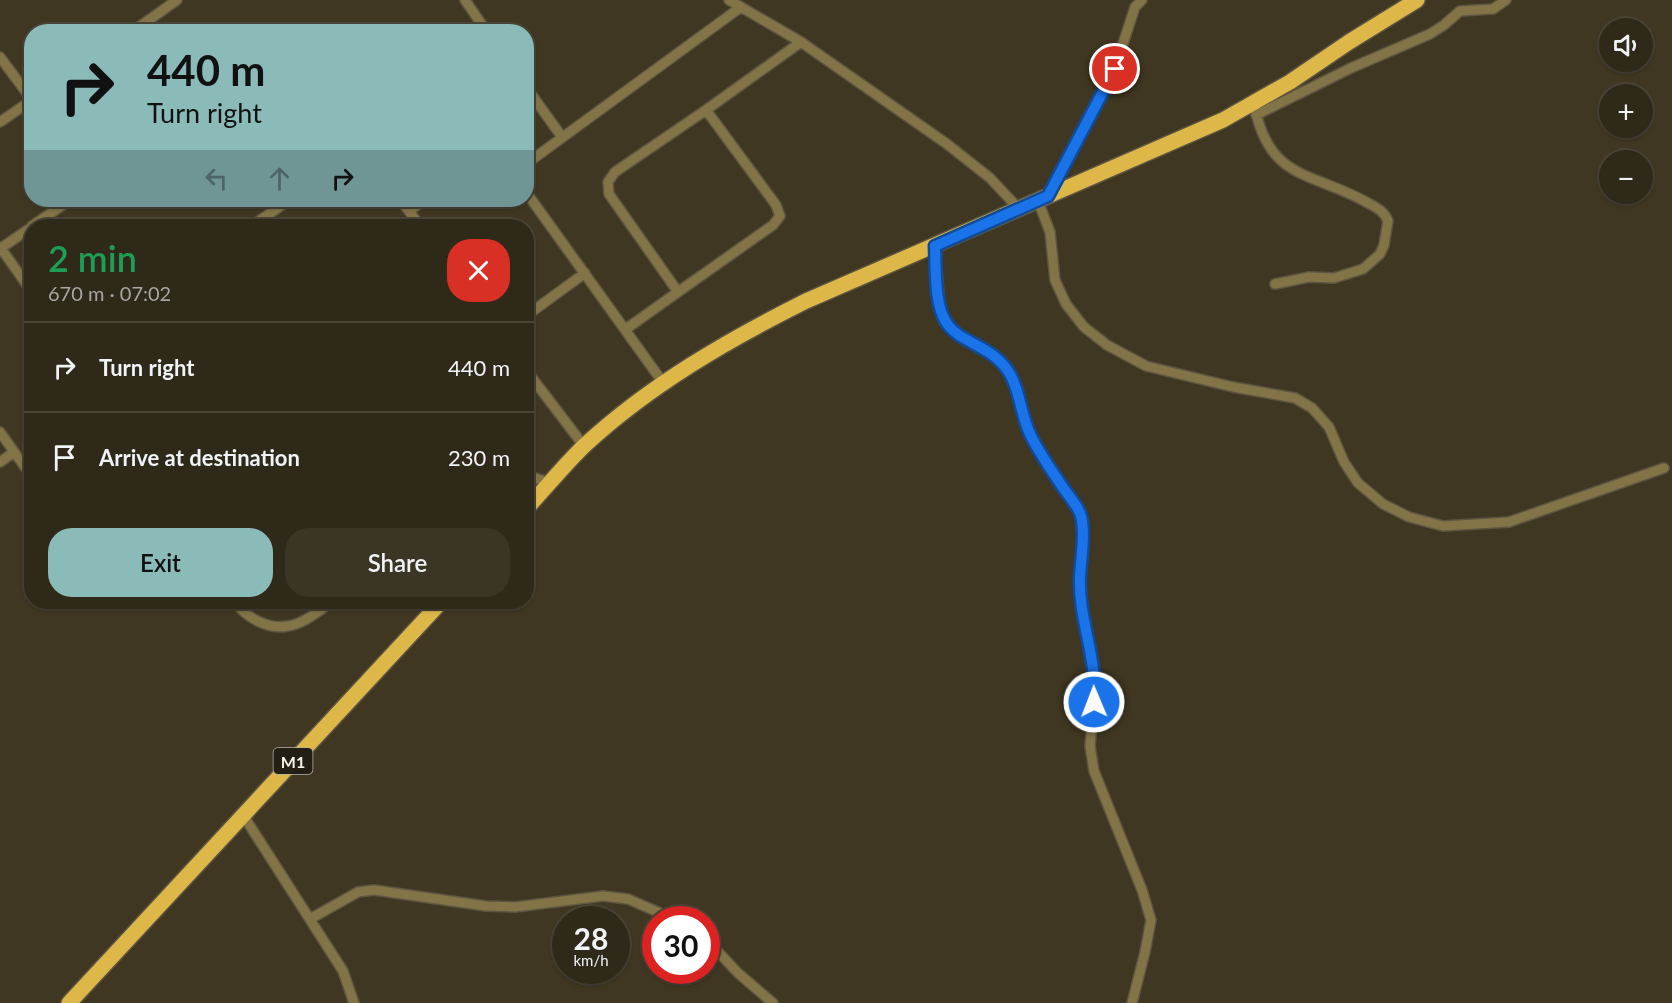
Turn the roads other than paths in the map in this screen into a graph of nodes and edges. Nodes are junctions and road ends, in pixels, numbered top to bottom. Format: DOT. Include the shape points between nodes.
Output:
graph roads {
  1 [pos="177,0"];
  2 [pos="465,0"];
  3 [pos="729,0"];
  4 [pos="1142,0"];
  5 [pos="1417,0"];
  6 [pos="1506,0"];
  7 [pos="741,8"];
  8 [pos="143,24"];
  9 [pos="482,24"];
  10 [pos="801,42"];
  11 [pos="0,57"];
  12 [pos="24,89"];
  13 [pos="534,98"];
  14 [pos="24,106"];
  15 [pos="1255,109"];
  16 [pos="706,110"];
  17 [pos="0,122"];
  18 [pos="562,137"];
  19 [pos="534,158"];
  20 [pos="1043,199"];
  21 [pos="534,203"];
  22 [pos="60,207"];
  23 [pos="279,207"];
  24 [pos="406,207"];
  25 [pos="414,207"];
  26 [pos="1019,209"];
  27 [pos="409,211"];
  28 [pos="42,219"];
  29 [pos="262,219"];
  30 [pos="415,219"];
  31 [pos="24,232"];
  32 [pos="935,246"];
  33 [pos="0,248"];
  34 [pos="585,273"];
  35 [pos="24,281"];
  36 [pos="1275,284"];
  37 [pos="678,292"];
  38 [pos="534,310"];
  39 [pos="626,329"];
  40 [pos="534,380"];
  41 [pos="664,384"];
  42 [pos="0,432"];
  43 [pos="584,446"];
  44 [pos="14,452"];
  45 [pos="0,462"];
  46 [pos="24,466"];
  47 [pos="1664,468"];
  48 [pos="534,478"];
  49 [pos="551,483"];
  50 [pos="534,496"];
  51 [pos="242,609"];
  52 [pos="321,609"];
  53 [pos="434,609"];
  54 [pos="243,815"];
  55 [pos="645,906"];
  56 [pos="310,919"];
  57 [pos="720,954"];
  58 [pos="69,1003"];
  59 [pos="354,1003"];
  60 [pos="773,1003"];
  61 [pos="1132,1003"];
  1 -- 8 [label="street"];
  2 -- 9 [label="street"];
  3 -- 7 [label="street"];
  4 -- 20 [label="street" via="1135,7 1115,69"];
  5 -- 15 [label="highway"];
  6 -- 15 [label="street" via="1493,9 1460,11 1430,34"];
  7 -- 10 [label="street"];
  7 -- 18 [label="street"];
  10 -- 16 [label="street"];
  10 -- 26 [label="street" via="947,144 990,178"];
  11 -- 12 [label="street"];
  13 -- 18 [label="street"];
  14 -- 17 [label="street"];
  15 -- 20 [label="highway"];
  15 -- 36 [label="street" via="1266,142 1292,170 1380,209 1388,221 1380,254 1363,269 1334,278 1309,277"];
  16 -- 37 [label="street" via="615,172 608,182 609,194"];
  16 -- 37 [label="street" via="776,205 780,216 773,225"];
  18 -- 19 [label="street"];
  20 -- 26 [label="highway"];
  20 -- 47 [label="street" via="1055,280 1065,304 1084,327 1146,366 1295,398 1312,408 1329,427 1358,483 1383,504 1409,517 1443,526 1509,522"];
  21 -- 34 [label="street"];
  22 -- 28 [label="street"];
  23 -- 29 [label="street"];
  24 -- 27 [label="street"];
  25 -- 27 [label="street"];
  26 -- 32 [label="highway"];
  27 -- 30 [label="street"];
  31 -- 33 [label="street"];
  32 -- 41 [label="highway" via="758,325"];
  32 -- 61 [label="street" via="940,308 946,323 987,350 1011,375 1030,434 1080,514 1081,604 1095,688 1090,746 1094,771 1151,920"];
  33 -- 35 [label="street"];
  34 -- 38 [label="street"];
  34 -- 39 [label="street"];
  37 -- 39 [label="street"];
  39 -- 41 [label="street"];
  40 -- 43 [label="street"];
  41 -- 43 [label="highway"];
  42 -- 44 [label="street"];
  43 -- 49 [label="highway"];
  44 -- 45 [label="street"];
  44 -- 46 [label="street"];
  48 -- 49 [label="street"];
  49 -- 50 [label="highway"];
  51 -- 52 [label="street" via="251,618 271,626 288,626"];
  53 -- 54 [label="highway, M1"];
  54 -- 56 [label="street"];
  54 -- 58 [label="highway, M1"];
  55 -- 56 [label="street" via="628,898 603,896 515,907 486,906 374,890 358,892"];
  56 -- 59 [label="street" via="343,971"];
  57 -- 60 [label="street"];
}
